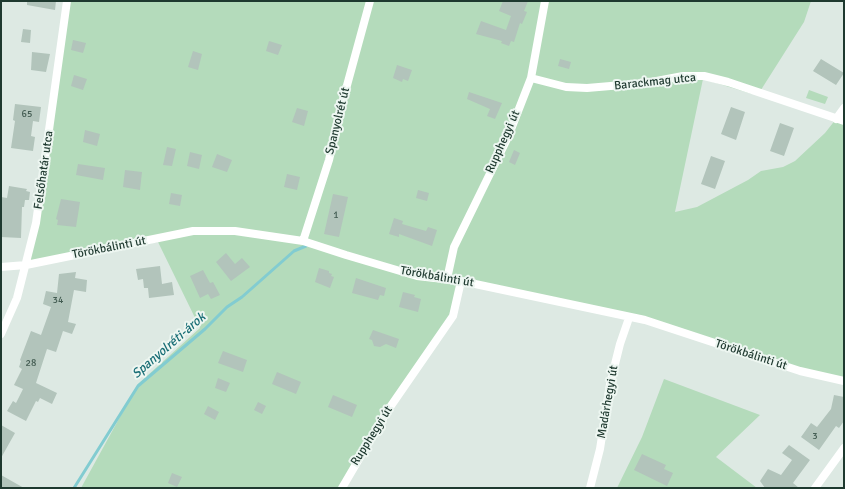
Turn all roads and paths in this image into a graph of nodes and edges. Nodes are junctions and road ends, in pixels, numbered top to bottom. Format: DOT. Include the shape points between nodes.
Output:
graph roads {
  1 [pos="67,1"];
  2 [pos="370,1"];
  3 [pos="545,1"];
  4 [pos="531,78"];
  5 [pos="844,108"];
  6 [pos="840,120"];
  7 [pos="303,241"];
  8 [pos="26,265"];
  9 [pos="1,267"];
  10 [pos="447,279"];
  11 [pos="461,281"];
  12 [pos="629,318"];
  13 [pos="1,334"];
  14 [pos="844,381"];
  15 [pos="844,448"];
  16 [pos="342,488"];
  17 [pos="590,488"];
  18 [pos="815,488"];
  1 -- 8 [label="street, Felsőhatár utca" via="36,223"];
  2 -- 7 [label="street, Spanyolrét út" via="329,160"];
  3 -- 4 [label="street, Rupphegyi út"];
  4 -- 6 [label="street, Barackmag utca" via="566,87 587,88 646,83 683,76 704,76"];
  4 -- 10 [label="street, Rupphegyi út" via="508,137 454,247"];
  5 -- 6 [label="street"];
  7 -- 8 [label="street, Törökbálinti út" via="235,231 193,231"];
  7 -- 10 [label="street, Törökbálinti út" via="416,276"];
  8 -- 9 [label="street, Törökbálinti út"];
  8 -- 13 [label="street, Felsőhatár utca" via="17,298"];
  10 -- 11 [label="street, Törökbálinti út"];
  11 -- 12 [label="street, Törökbálinti út"];
  11 -- 16 [label="street, Rupphegyi út" via="453,316 386,413"];
  12 -- 14 [label="street, Törökbálinti út" via="644,320 800,371"];
  12 -- 17 [label="street, Madárhegyi út" via="610,384 600,449"];
  15 -- 18 [label="street"];
}
